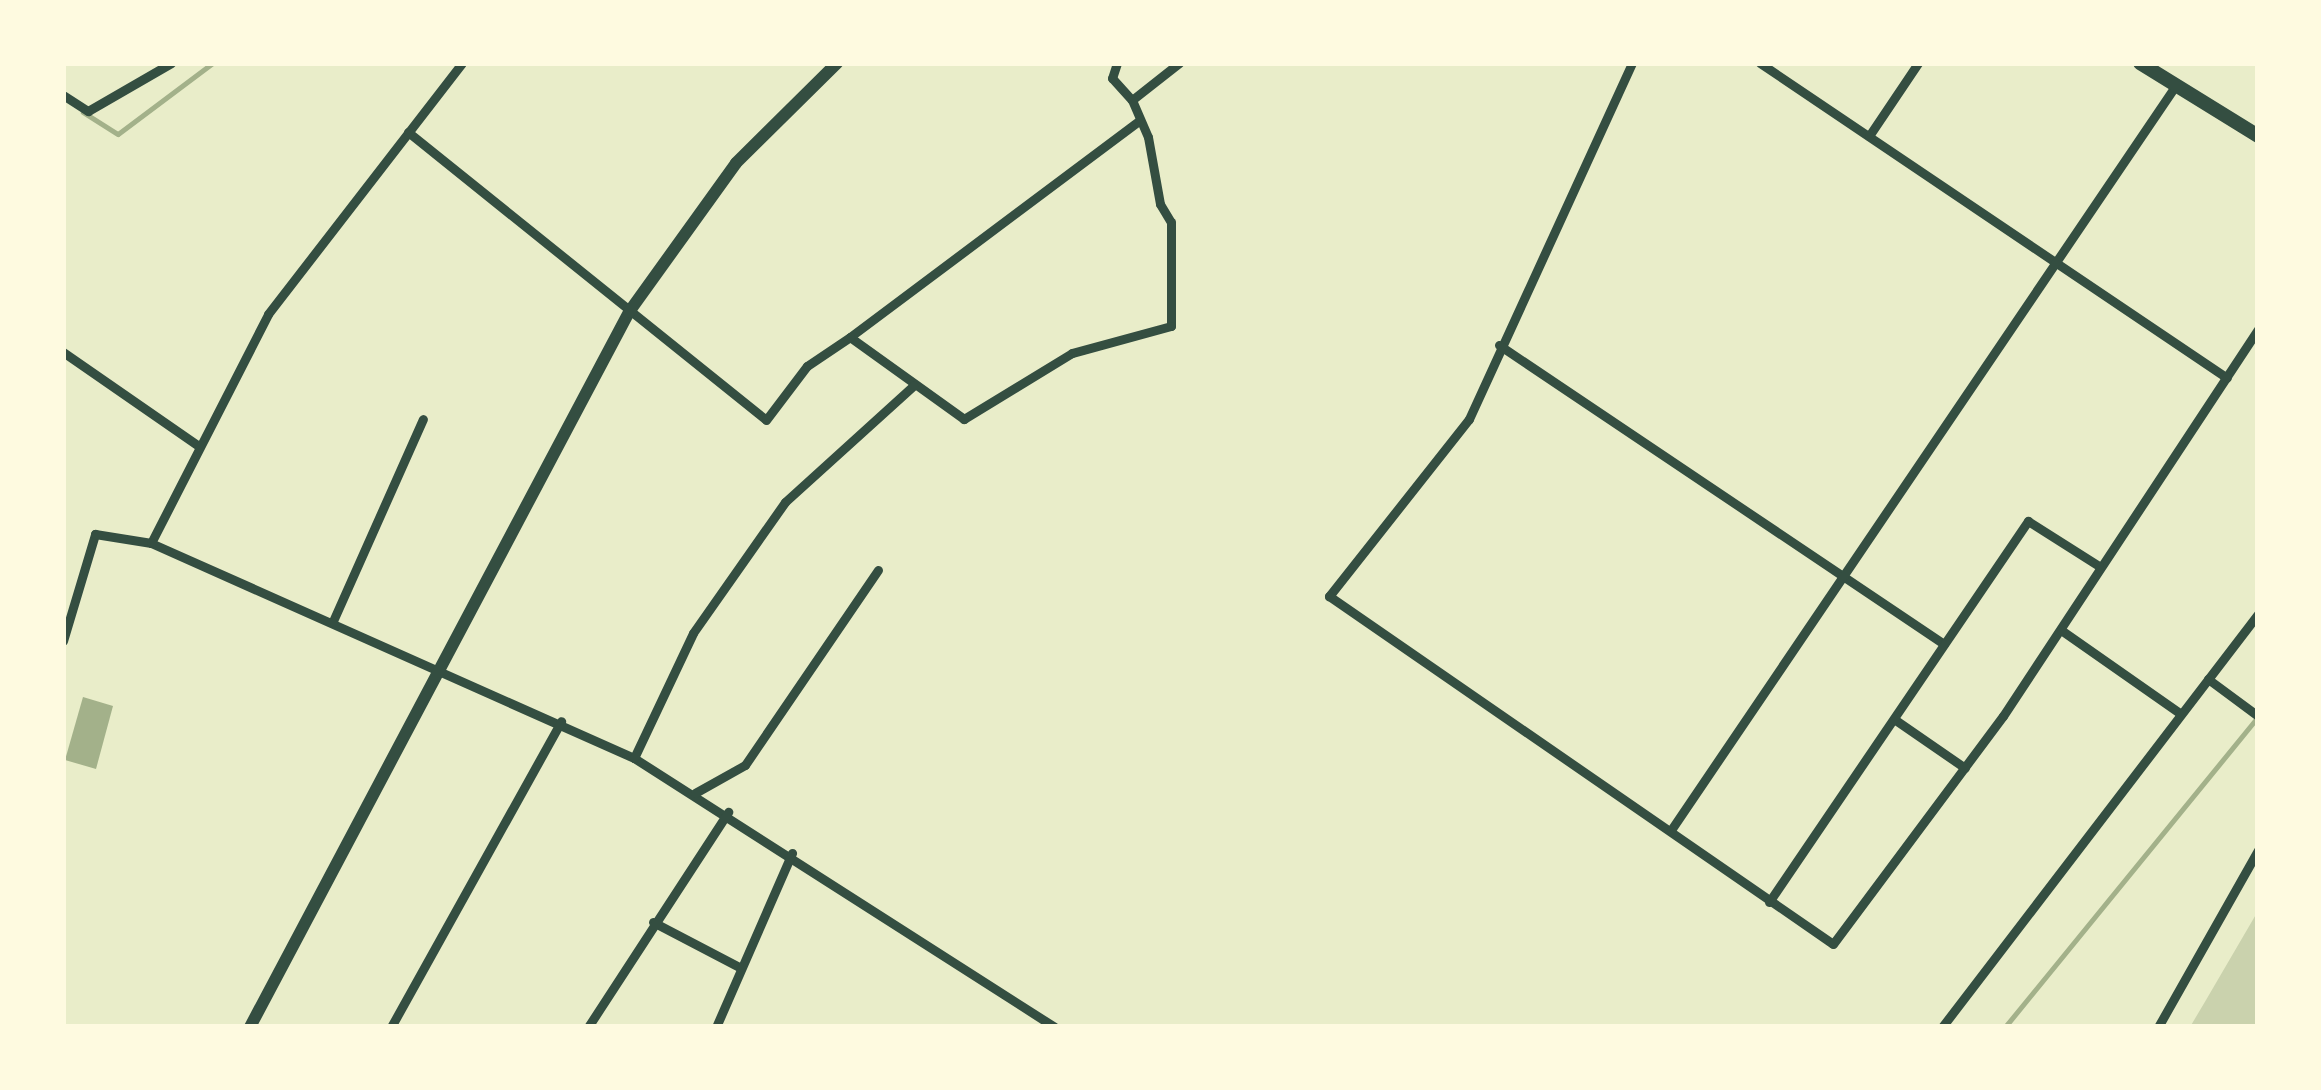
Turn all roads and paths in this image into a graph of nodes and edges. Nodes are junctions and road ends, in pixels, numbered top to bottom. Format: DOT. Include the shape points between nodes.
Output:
graph roads {
  1 [pos="171,63"];
  2 [pos="462,63"];
  3 [pos="837,63"];
  4 [pos="1117,63"];
  5 [pos="1179,63"];
  6 [pos="1632,63"];
  7 [pos="1918,63"];
  8 [pos="2140,63"];
  9 [pos="1766,65"];
  10 [pos="2176,85"];
  11 [pos="63,95"];
  12 [pos="1132,100"];
  13 [pos="1140,120"];
  14 [pos="408,133"];
  15 [pos="1869,136"];
  16 [pos="2258,136"];
  17 [pos="2054,265"];
  18 [pos="628,312"];
  19 [pos="2258,330"];
  20 [pos="850,337"];
  21 [pos="1499,345"];
  22 [pos="63,352"];
  23 [pos="2227,378"];
  24 [pos="913,386"];
  25 [pos="423,418"];
  26 [pos="199,446"];
  27 [pos="152,542"];
  28 [pos="2099,566"];
  29 [pos="878,570"];
  30 [pos="1844,571"];
  31 [pos="2258,614"];
  32 [pos="333,621"];
  33 [pos="2061,630"];
  34 [pos="63,641"];
  35 [pos="1944,644"];
  36 [pos="440,669"];
  37 [pos="2208,679"];
  38 [pos="2178,712"];
  39 [pos="2258,716"];
  40 [pos="1894,719"];
  41 [pos="561,721"];
  42 [pos="634,758"];
  43 [pos="1965,768"];
  44 [pos="694,793"];
  45 [pos="728,812"];
  46 [pos="1671,830"];
  47 [pos="792,853"];
  48 [pos="2257,855"];
  49 [pos="1769,902"];
  50 [pos="653,922"];
  51 [pos="737,966"];
  52 [pos="250,1027"];
  53 [pos="391,1027"];
  54 [pos="588,1027"];
  55 [pos="716,1027"];
  56 [pos="1054,1027"];
  57 [pos="1942,1027"];
  58 [pos="2158,1027"];
  1 -- 11 [label="street" via="88,111"];
  2 -- 14 [label="street"];
  3 -- 18 [label="main road" via="736,164"];
  4 -- 12 [label="street" via="1112,79"];
  5 -- 12 [label="street"];
  6 -- 21 [label="street"];
  7 -- 15 [label="street"];
  8 -- 10 [label="highway"];
  9 -- 15 [label="street"];
  10 -- 16 [label="highway"];
  10 -- 17 [label="street"];
  12 -- 13 [label="street"];
  13 -- 20 [label="street"];
  13 -- 24 [label="street" via="1171,222 1171,326 1072,353 964,418"];
  14 -- 18 [label="street"];
  14 -- 26 [label="street" via="268,314"];
  15 -- 17 [label="street"];
  17 -- 23 [label="street"];
  17 -- 30 [label="street"];
  18 -- 20 [label="street" via="766,420 807,366"];
  18 -- 36 [label="main road"];
  19 -- 23 [label="street"];
  20 -- 24 [label="street"];
  21 -- 30 [label="street"];
  21 -- 46 [label="street" via="1445,454 1329,596"];
  22 -- 26 [label="street"];
  23 -- 28 [label="street"];
  24 -- 42 [label="street" via="785,502 693,633"];
  25 -- 32 [label="street"];
  26 -- 27 [label="street"];
  27 -- 32 [label="street"];
  27 -- 34 [label="street" via="95,534"];
  28 -- 33 [label="street"];
  28 -- 35 [label="street" via="2028,520"];
  29 -- 44 [label="street" via="745,765"];
  30 -- 35 [label="street"];
  30 -- 46 [label="street"];
  31 -- 37 [label="street"];
  32 -- 36 [label="street"];
  33 -- 38 [label="street"];
  33 -- 43 [label="street"];
  35 -- 40 [label="street"];
  36 -- 41 [label="street"];
  36 -- 52 [label="main road"];
  37 -- 38 [label="street"];
  37 -- 39 [label="street"];
  38 -- 57 [label="street"];
  40 -- 43 [label="street"];
  40 -- 49 [label="street"];
  41 -- 42 [label="street"];
  41 -- 53 [label="street"];
  42 -- 44 [label="street"];
  43 -- 49 [label="street" via="1833,944"];
  44 -- 45 [label="street"];
  45 -- 47 [label="street"];
  45 -- 50 [label="street"];
  46 -- 49 [label="street"];
  47 -- 51 [label="street"];
  47 -- 56 [label="street"];
  48 -- 58 [label="street"];
  50 -- 51 [label="street"];
  50 -- 54 [label="street"];
  51 -- 55 [label="street"];
}
